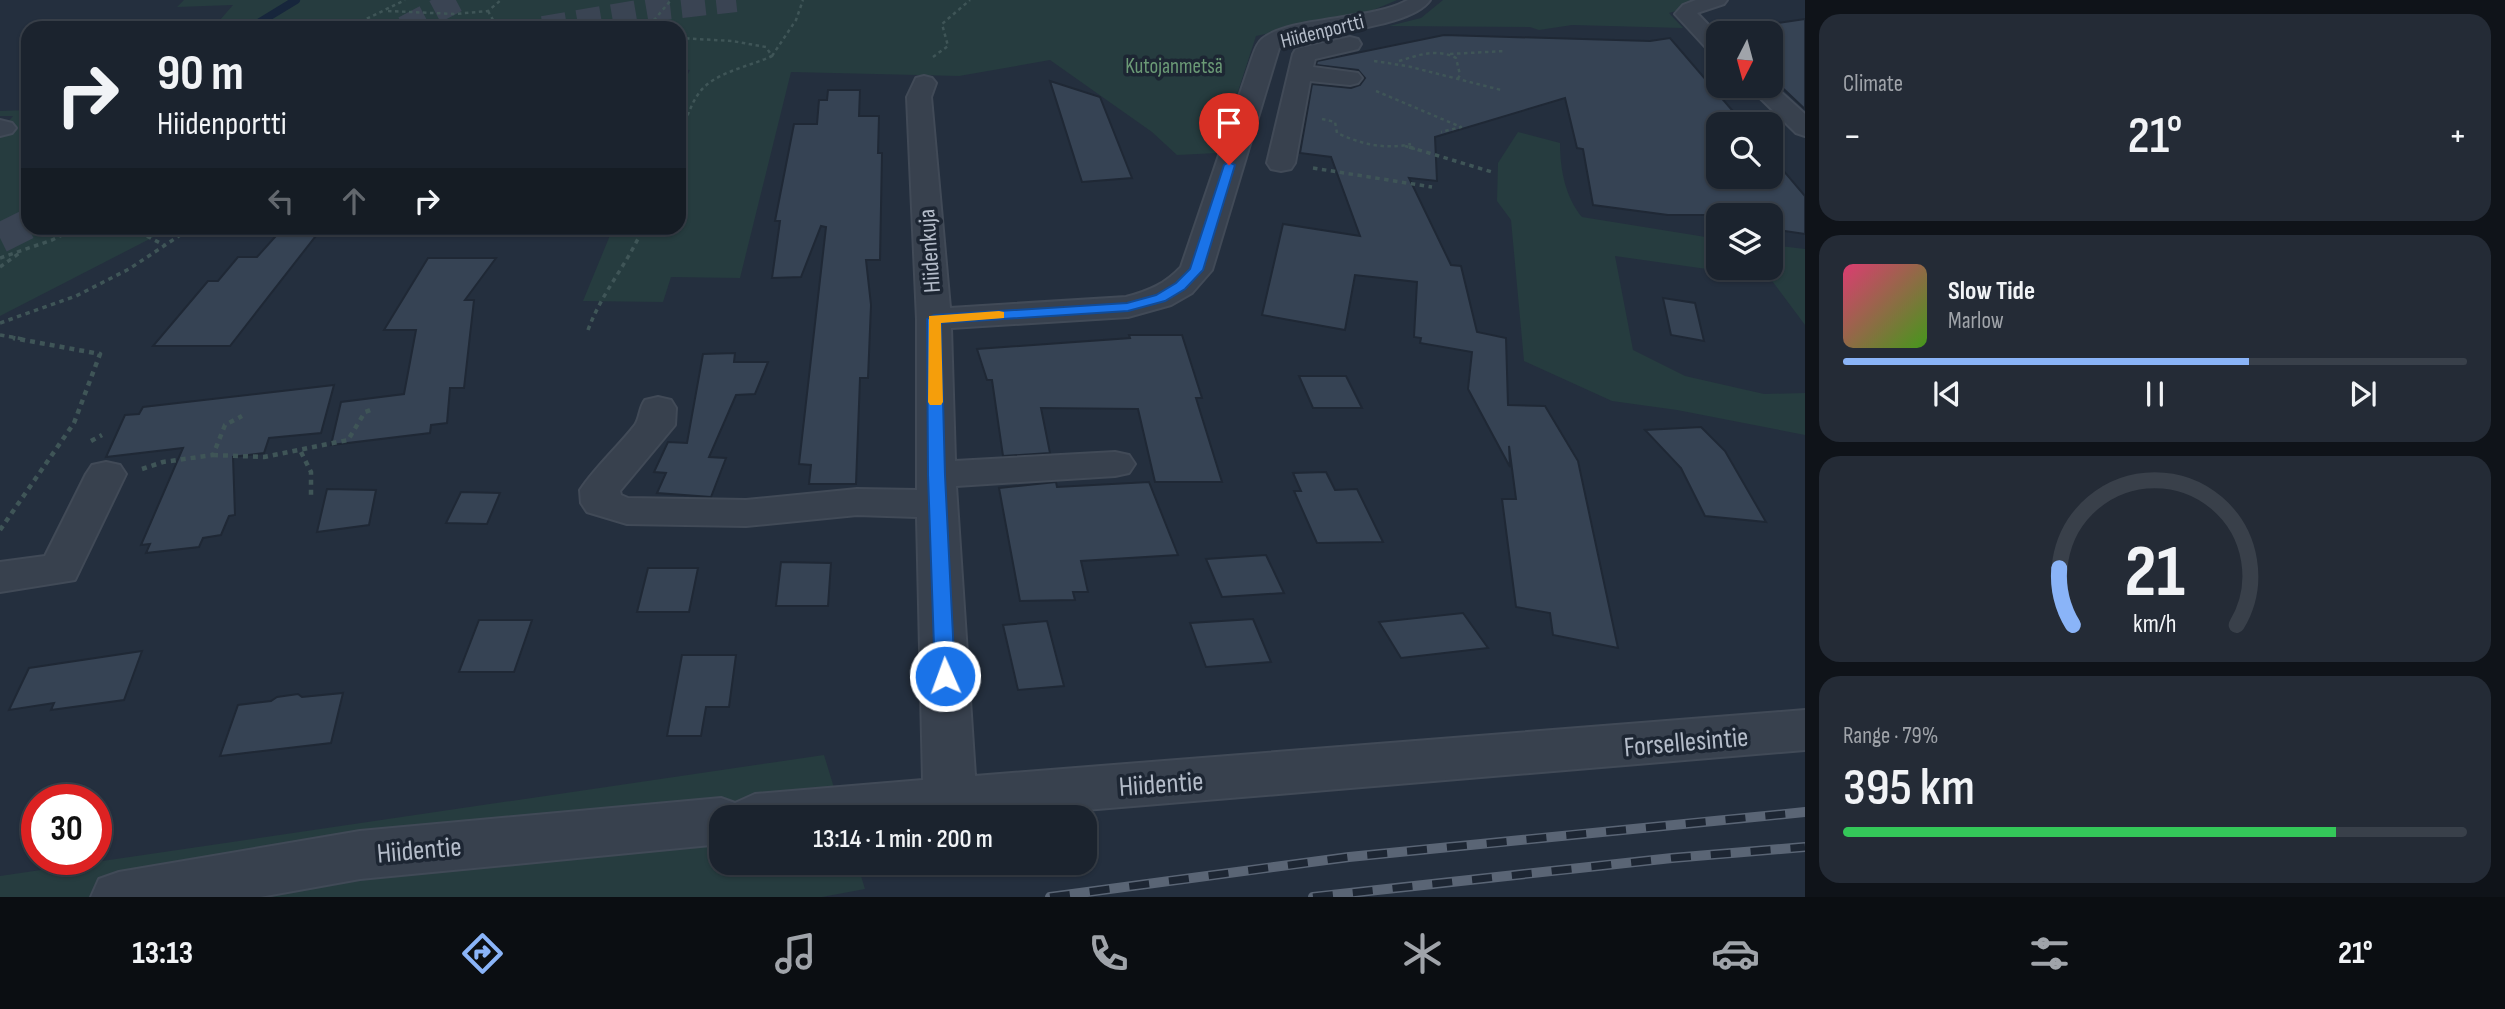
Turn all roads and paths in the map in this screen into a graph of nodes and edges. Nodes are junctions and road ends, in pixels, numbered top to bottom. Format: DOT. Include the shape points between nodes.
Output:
graph roads {
  1 [pos="405,0"];
  2 [pos="501,0"];
  3 [pos="671,0"];
  4 [pos="803,0"];
  5 [pos="970,0"];
  6 [pos="1419,0"];
  7 [pos="1717,0"];
  8 [pos="388,10"];
  9 [pos="488,11"];
  10 [pos="364,21"];
  11 [pos="494,21"];
  12 [pos="652,21"];
  13 [pos="1404,35"];
  14 [pos="1706,35"];
  15 [pos="686,38"];
  16 [pos="1505,51"];
  17 [pos="1450,54"];
  18 [pos="772,56"];
  19 [pos="1395,62"];
  20 [pos="1300,73"];
  21 [pos="1350,78"];
  22 [pos="1457,80"];
  23 [pos="924,83"];
  24 [pos="1501,90"];
  25 [pos="1773,98"];
  26 [pos="1246,113"];
  27 [pos="1289,117"];
  28 [pos="686,123"];
  29 [pos="1805,128"];
  30 [pos="1441,132"];
  31 [pos="1411,144"];
  32 [pos="1405,146"];
  33 [pos="1281,163"];
  34 [pos="1492,172"];
  35 [pos="1432,187"];
  36 [pos="62,235"];
  37 [pos="145,235"];
  38 [pos="180,235"];
  39 [pos="640,235"];
  40 [pos="164,245"];
  41 [pos="24,249"];
  42 [pos="0,258"];
  43 [pos="0,267"];
  44 [pos="934,319"];
  45 [pos="0,323"];
  46 [pos="588,330"];
  47 [pos="0,335"];
  48 [pos="658,408"];
  49 [pos="373,409"];
  50 [pos="242,415"];
  51 [pos="98,452"];
  52 [pos="301,452"];
  53 [pos="213,455"];
  54 [pos="1115,464"];
  55 [pos="937,490"];
  56 [pos="311,495"];
  57 [pos="0,530"];
  58 [pos="0,577"];
  59 [pos="1805,730"];
  60 [pos="1566,752"];
  61 [pos="950,799"];
  62 [pos="885,805"];
  63 [pos="709,822"];
  64 [pos="120,897"];
  1 -- 8 [label="path"];
  2 -- 9 [label="path"];
  3 -- 12 [label="path"];
  4 -- 18 [label="path" via="796,20"];
  5 -- 23 [label="path" via="942,24 948,46 923,64"];
  6 -- 26 [label="street, Hiidenportti" via="1393,14 1289,35 1270,44"];
  7 -- 14 [label="street" via="1686,14"];
  8 -- 9 [label="path"];
  8 -- 10 [label="path"];
  9 -- 11 [label="path"];
  13 -- 20 [label="street" via="1311,51 1304,54"];
  15 -- 18 [label="path" via="766,47"];
  16 -- 17 [label="path"];
  17 -- 19 [label="path" via="1429,52"];
  17 -- 22 [label="path" via="1456,58"];
  18 -- 28 [label="path" via="720,77 701,90"];
  19 -- 21 [label="path" via="1364,60 1352,65"];
  19 -- 22 [label="path"];
  20 -- 21 [label="street"];
  20 -- 27 [label="street"];
  21 -- 30 [label="path" via="1461,127"];
  22 -- 24 [label="path"];
  23 -- 44 [label="street, Hiidenkuja" via="919,97"];
  25 -- 29 [label="street"];
  26 -- 27 [label="street"];
  26 -- 44 [label="street, Hiidenportti" via="1196,270 1181,286 1128,307"];
  27 -- 32 [label="path" via="1329,120 1335,122 1337,133 1362,142"];
  27 -- 33 [label="street"];
  31 -- 32 [label="path"];
  32 -- 34 [label="path"];
  33 -- 35 [label="path"];
  36 -- 41 [label="path"];
  37 -- 40 [label="path"];
  38 -- 40 [label="path"];
  39 -- 46 [label="path" via="599,301"];
  40 -- 45 [label="path" via="76,296"];
  41 -- 42 [label="path"];
  41 -- 43 [label="path"];
  44 -- 55 [label="street, Hiidenkuja"];
  47 -- 57 [label="path" via="100,354 74,423"];
  48 -- 55 [label="street" via="656,425 600,490 601,503 627,511 746,513"];
  49 -- 52 [label="path" via="359,419 348,440"];
  50 -- 53 [label="path" via="225,425"];
  51 -- 53 [label="path" via="138,471 163,462"];
  51 -- 58 [label="street" via="60,569"];
  52 -- 53 [label="path" via="238,460"];
  52 -- 56 [label="path" via="314,478"];
  54 -- 55 [label="street"];
  55 -- 61 [label="street, Hiidenkuja"];
  59 -- 60 [label="street, Forsellesintie"];
  60 -- 61 [label="street, Hiidentie"];
  61 -- 62 [label="street, Hiidentie"];
  63 -- 64 [label="street, Hiidentie" via="360,855"];
}
